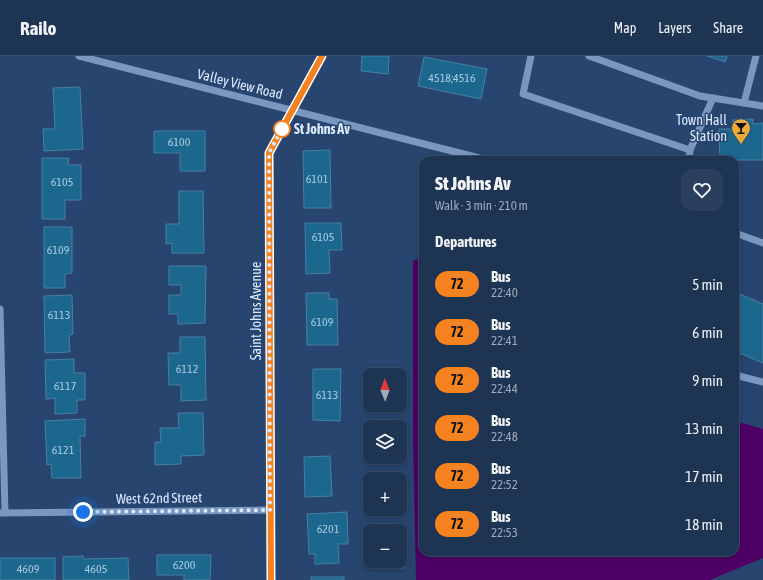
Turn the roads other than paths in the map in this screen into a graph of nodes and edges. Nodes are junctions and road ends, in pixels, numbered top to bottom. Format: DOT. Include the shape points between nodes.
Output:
graph roads {
  1 [pos="79,56"];
  2 [pos="322,56"];
  3 [pos="531,56"];
  4 [pos="589,56"];
  5 [pos="756,56"];
  6 [pos="713,98"];
  7 [pos="744,103"];
  8 [pos="763,106"];
  9 [pos="292,110"];
  10 [pos="690,150"];
  11 [pos="470,156"];
  12 [pos="689,156"];
  13 [pos="739,234"];
  14 [pos="763,243"];
  15 [pos="0,309"];
  16 [pos="739,376"];
  17 [pos="763,382"];
  18 [pos="270,510"];
  19 [pos="2,513"];
  20 [pos="271,580"];
  1 -- 9 [label="street, Valley View Road"];
  2 -- 9 [label="street, Saint Johns Avenue"];
  3 -- 10 [label="street" via="523,94"];
  4 -- 6 [label="street" via="700,96"];
  5 -- 7 [label="street"];
  6 -- 7 [label="street"];
  6 -- 10 [label="street"];
  7 -- 8 [label="street"];
  9 -- 11 [label="street, Valley View Road"];
  9 -- 18 [label="street, Saint Johns Avenue" via="269,153"];
  10 -- 12 [label="street"];
  13 -- 14 [label="street"];
  15 -- 19 [label="street"];
  16 -- 17 [label="street"];
  18 -- 19 [label="street, West 62nd Street"];
  18 -- 20 [label="street, Saint Johns Avenue"];
}
